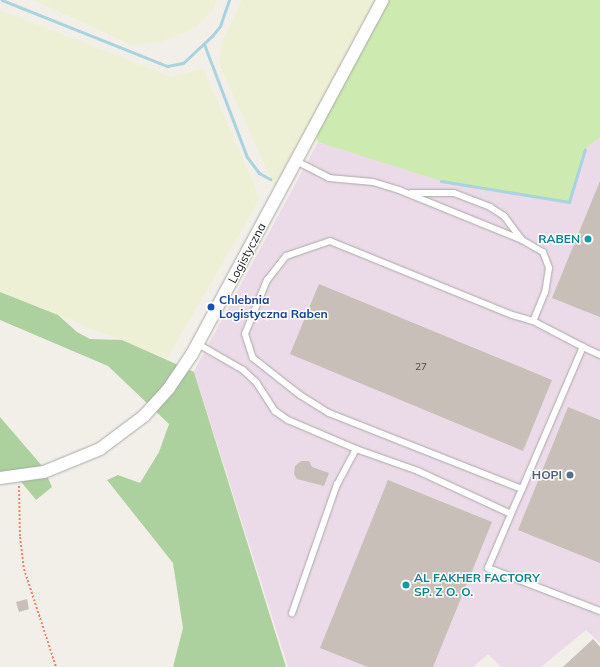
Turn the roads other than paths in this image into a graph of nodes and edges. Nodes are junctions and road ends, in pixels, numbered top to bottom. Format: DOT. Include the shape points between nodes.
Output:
graph roads {
  1 [pos="383,0"];
  2 [pos="296,161"];
  3 [pos="399,190"];
  4 [pos="522,240"];
  5 [pos="533,321"];
  6 [pos="198,344"];
  7 [pos="583,347"];
  8 [pos="600,354"];
  9 [pos="356,449"];
  10 [pos="0,478"];
  11 [pos="522,489"];
  12 [pos="511,514"];
  13 [pos="600,611"];
  14 [pos="292,613"];
  1 -- 2 [label="street, Logistyczna"];
  2 -- 3 [label="lane" via="329,178 373,182"];
  2 -- 6 [label="street, Logistyczna"];
  3 -- 4 [label="lane"];
  3 -- 4 [label="lane" via="414,194 454,193 490,207 504,216"];
  4 -- 5 [label="lane" via="543,252 549,268 545,292"];
  5 -- 7 [label="lane"];
  5 -- 11 [label="lane" via="512,315 330,241 286,256 266,280 245,334 254,358 300,395 329,413"];
  6 -- 9 [label="lane" via="243,370 256,382 275,411 288,420"];
  6 -- 10 [label="street, Logistyczna" via="168,388 144,416 124,433 100,449 71,463 19,477"];
  7 -- 8 [label="lane"];
  7 -- 11 [label="lane"];
  9 -- 12 [label="lane" via="418,471"];
  9 -- 14 [label="lane" via="337,484"];
  11 -- 12 [label="lane"];
  12 -- 13 [label="lane" via="488,568"];
}
